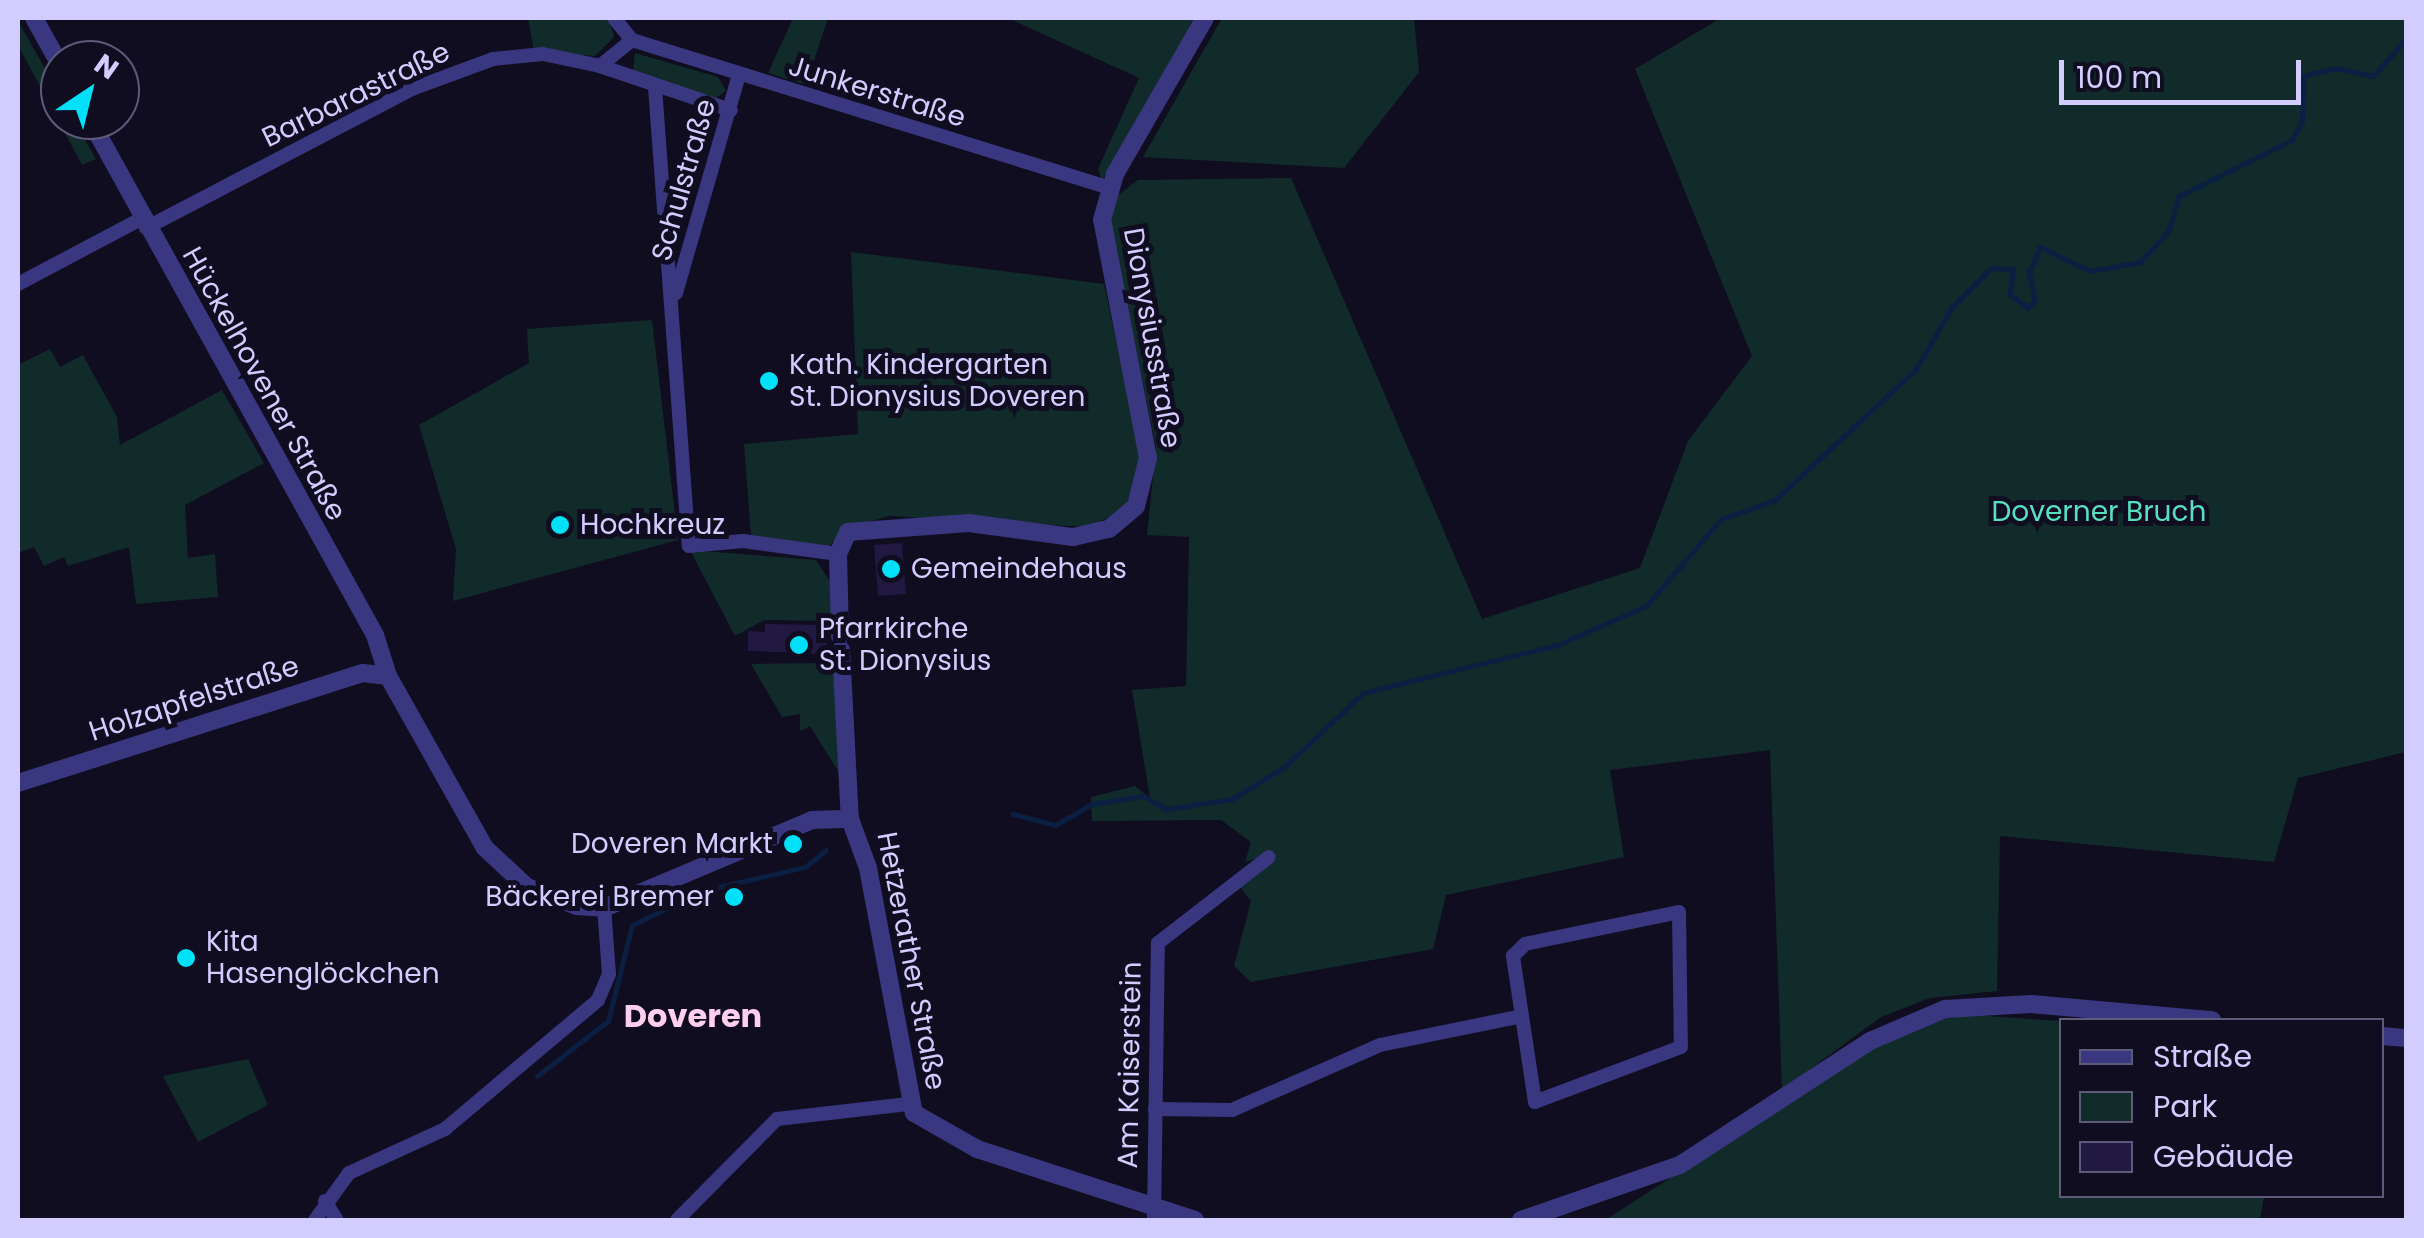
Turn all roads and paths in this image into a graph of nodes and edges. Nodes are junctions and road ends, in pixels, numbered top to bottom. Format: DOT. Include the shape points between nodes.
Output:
graph roads {
  1 [pos="34,18"];
  2 [pos="614,18"];
  3 [pos="1205,18"];
  4 [pos="46,40"];
  5 [pos="632,40"];
  6 [pos="600,66"];
  7 [pos="739,74"];
  8 [pos="655,88"];
  9 [pos="731,110"];
  10 [pos="100,140"];
  11 [pos="1108,187"];
  12 [pos="143,223"];
  13 [pos="18,284"];
  14 [pos="674,299"];
  15 [pos="838,554"];
  16 [pos="388,676"];
  17 [pos="18,783"];
  18 [pos="850,819"];
  19 [pos="1269,858"];
  20 [pos="604,908"];
  21 [pos="1518,1017"];
  22 [pos="2180,1018"];
  23 [pos="908,1104"];
  24 [pos="1155,1109"];
  25 [pos="325,1201"];
  26 [pos="1153,1215"];
  27 [pos="315,1220"];
  28 [pos="337,1220"];
  29 [pos="677,1220"];
  30 [pos="1195,1220"];
  31 [pos="1521,1220"];
  1 -- 4 [label="street"];
  2 -- 5 [label="street"];
  3 -- 11 [label="street, Dionysiusstraße"];
  5 -- 6 [label="street"];
  5 -- 7 [label="street, Junkerstraße"];
  6 -- 8 [label="street, Barbarastraße"];
  6 -- 12 [label="street, Barbarastraße" via="543,54 492,58 412,89"];
  7 -- 9 [label="street, Schulstraße"];
  7 -- 11 [label="street, Junkerstraße"];
  8 -- 9 [label="street, Barbarastraße"];
  8 -- 14 [label="street, Schulstraße"];
  9 -- 14 [label="street, Schulstraße"];
  10 -- 12 [label="street, Hückelhovener Straße"];
  11 -- 15 [label="street, Dionysiusstraße" via="1105,242 1148,458 1136,506 1109,529 1072,537 969,523 888,524 848,532"];
  12 -- 13 [label="street, Barbarastraße"];
  12 -- 16 [label="street, Hückelhovener Straße" via="375,635"];
  14 -- 15 [label="street, Schulstraße" via="689,546 743,541"];
  15 -- 18 [label="street"];
  16 -- 17 [label="street, Holzapfelstraße" via="363,673"];
  16 -- 20 [label="street, Hückelhovener Straße" via="485,848 527,887"];
  18 -- 20 [label="street" via="812,820"];
  18 -- 23 [label="street, Hetzerather Straße" via="868,868"];
  19 -- 24 [label="street, Am Kaiserstein" via="1158,944"];
  20 -- 25 [label="street" via="608,974 598,1000 445,1129 349,1173"];
  21 -- 21 [label="street" via="1535,1102 1681,1048 1679,912 1525,944 1513,956"];
  21 -- 24 [label="street" via="1380,1045 1232,1110"];
  22 -- 31 [label="street" via="1973,1005 1898,1025 1680,1166"];
  23 -- 26 [label="street, Hetzerather Straße" via="935,1132"];
  23 -- 29 [label="street" via="777,1119"];
  24 -- 26 [label="street, Am Kaiserstein"];
  25 -- 27 [label="street"];
  25 -- 28 [label="street"];
  26 -- 30 [label="street, Hetzerather Straße"];
}
